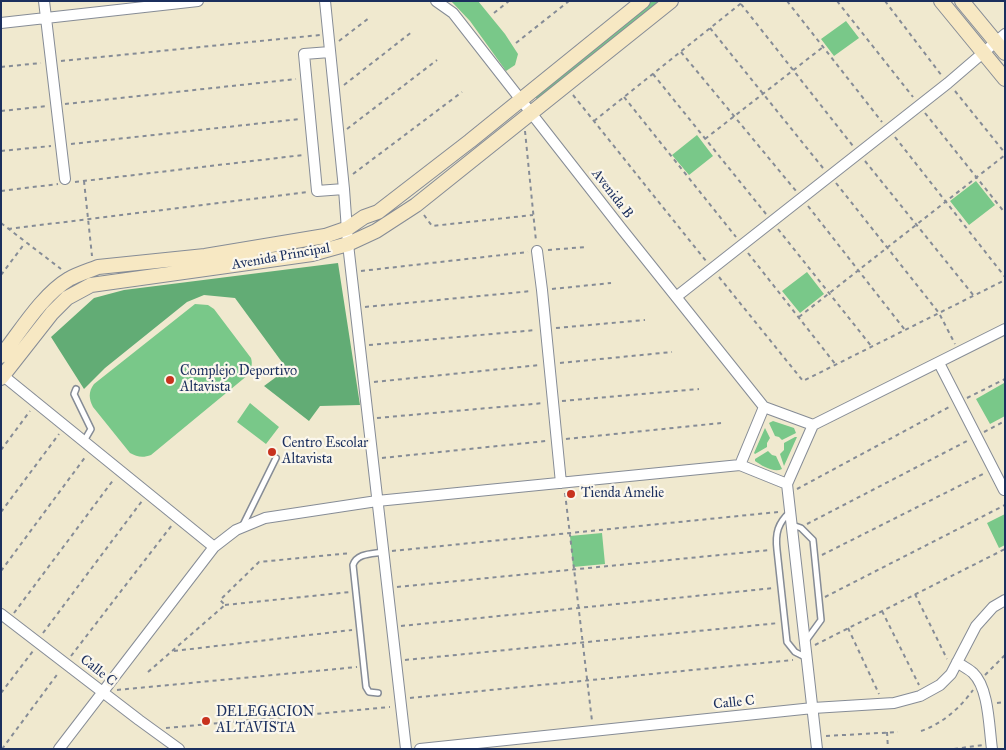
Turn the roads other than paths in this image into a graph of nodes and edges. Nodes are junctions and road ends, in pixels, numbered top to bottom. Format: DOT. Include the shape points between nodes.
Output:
graph roads {
  1 [pos="44,1"];
  2 [pos="198,1"];
  3 [pos="325,1"];
  4 [pos="436,1"];
  5 [pos="643,1"];
  6 [pos="671,1"];
  7 [pos="941,1"];
  8 [pos="962,1"];
  9 [pos="45,17"];
  10 [pos="1,23"];
  11 [pos="1002,43"];
  12 [pos="330,51"];
  13 [pos="984,52"];
  14 [pos="1005,79"];
  15 [pos="520,99"];
  16 [pos="528,117"];
  17 [pos="68,182"];
  18 [pos="344,186"];
  19 [pos="348,228"];
  20 [pos="348,244"];
  21 [pos="537,251"];
  22 [pos="676,297"];
  23 [pos="1005,329"];
  24 [pos="1,356"];
  25 [pos="939,363"];
  26 [pos="2,376"];
  27 [pos="76,389"];
  28 [pos="764,407"];
  29 [pos="813,425"];
  30 [pos="88,445"];
  31 [pos="276,458"];
  32 [pos="740,465"];
  33 [pos="562,483"];
  34 [pos="788,489"];
  35 [pos="1004,490"];
  36 [pos="377,501"];
  37 [pos="790,511"];
  38 [pos="796,527"];
  39 [pos="242,528"];
  40 [pos="214,547"];
  41 [pos="383,552"];
  42 [pos="1005,600"];
  43 [pos="5,617"];
  44 [pos="806,650"];
  45 [pos="955,666"];
  46 [pos="102,692"];
  47 [pos="378,693"];
  48 [pos="813,708"];
  49 [pos="991,746"];
  50 [pos="59,749"];
  51 [pos="178,749"];
  52 [pos="406,749"];
  53 [pos="420,749"];
  54 [pos="817,749"];
  1 -- 9 [label="street"];
  2 -- 9 [label="street"];
  3 -- 12 [label="street"];
  4 -- 15 [label="street, Avenida B" via="453,13"];
  5 -- 15 [label="street, Avenida Principal"];
  6 -- 16 [label="street, Avenida Principal"];
  7 -- 13 [label="street"];
  8 -- 11 [label="street"];
  9 -- 10 [label="street"];
  9 -- 17 [label="street"];
  11 -- 13 [label="street"];
  12 -- 18 [label="street"];
  12 -- 18 [label="street" via="304,54 313,154 317,191"];
  13 -- 14 [label="street"];
  13 -- 22 [label="street"];
  15 -- 16 [label="street, Avenida B"];
  15 -- 19 [label="street, Avenida Principal" via="393,202"];
  16 -- 20 [label="street, Avenida Principal" via="416,205 376,231"];
  16 -- 22 [label="street, Avenida B"];
  18 -- 19 [label="street"];
  19 -- 20 [label="street"];
  19 -- 24 [label="street, Avenida Principal" via="325,236 205,256 98,267 58,287"];
  20 -- 26 [label="street, Avenida Principal" via="312,254 91,285 67,298 52,313"];
  20 -- 36 [label="street"];
  21 -- 33 [label="street"];
  22 -- 28 [label="street, Avenida B"];
  23 -- 25 [label="street"];
  25 -- 29 [label="street"];
  25 -- 35 [label="street"];
  26 -- 30 [label="street"];
  27 -- 30 [label="lane" via="74,394 91,429"];
  28 -- 29 [label="street"];
  28 -- 32 [label="street"];
  29 -- 34 [label="street"];
  30 -- 40 [label="street"];
  31 -- 39 [label="lane"];
  32 -- 33 [label="street"];
  32 -- 34 [label="street"];
  33 -- 36 [label="street"];
  34 -- 37 [label="street"];
  36 -- 39 [label="street" via="265,518"];
  36 -- 41 [label="street"];
  37 -- 38 [label="street"];
  37 -- 44 [label="lane" via="777,528 776,540 785,622 788,642 795,652"];
  38 -- 44 [label="street"];
  38 -- 44 [label="lane" via="813,540 821,620"];
  39 -- 40 [label="street"];
  40 -- 46 [label="street"];
  41 -- 47 [label="lane" via="358,556 353,565 366,687 369,692"];
  41 -- 52 [label="street"];
  42 -- 45 [label="street, Calle C" via="993,607 976,626"];
  43 -- 46 [label="street, Calle C"];
  44 -- 48 [label="street"];
  45 -- 48 [label="street, Calle C" via="940,685 924,694 894,703"];
  45 -- 49 [label="street" via="974,674 979,682 985,697"];
  46 -- 50 [label="street"];
  46 -- 51 [label="street, Calle C"];
  48 -- 53 [label="street, Calle C"];
  48 -- 54 [label="street"];
}
